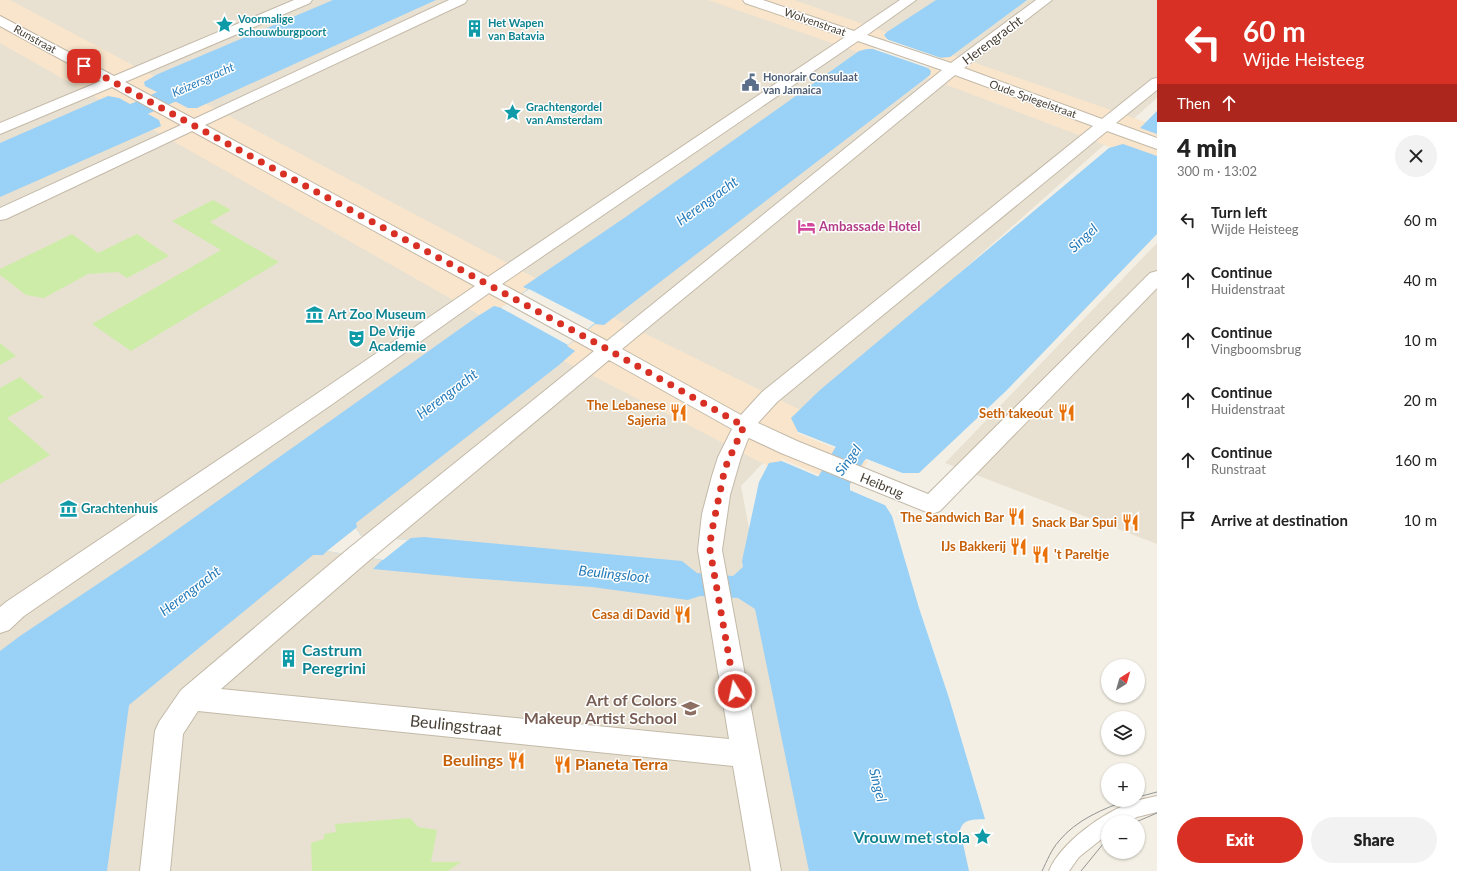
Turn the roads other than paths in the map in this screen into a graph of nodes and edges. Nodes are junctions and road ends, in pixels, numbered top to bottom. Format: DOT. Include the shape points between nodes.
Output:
graph roads {
  1 [pos="305,0"];
  2 [pos="460,0"];
  3 [pos="750,0"];
  4 [pos="909,0"];
  5 [pos="1045,0"];
  6 [pos="0,20"];
  7 [pos="857,36"];
  8 [pos="935,63"];
  9 [pos="953,69"];
  10 [pos="1157,82"];
  11 [pos="118,85"];
  12 [pos="187,121"];
  13 [pos="1105,125"];
  14 [pos="0,129"];
  15 [pos="1157,144"];
  16 [pos="0,215"];
  17 [pos="1157,277"];
  18 [pos="497,290"];
  19 [pos="608,350"];
  20 [pos="744,426"];
  21 [pos="0,622"];
  22 [pos="191,698"];
  23 [pos="746,754"];
  24 [pos="1157,804"];
  25 [pos="1124,815"];
  26 [pos="1101,829"];
  27 [pos="155,871"];
  28 [pos="766,871"];
  29 [pos="1058,871"];
  1 -- 11 [label="street"];
  2 -- 12 [label="street"];
  3 -- 7 [label="street, Wolvenstraat"];
  4 -- 7 [label="street"];
  5 -- 9 [label="street, Herengracht"];
  6 -- 11 [label="street, Runstraat"];
  7 -- 8 [label="street, Wolvenstraat"];
  7 -- 18 [label="street"];
  8 -- 9 [label="street, Oude Spiegelstraat"];
  9 -- 13 [label="street, Oude Spiegelstraat"];
  9 -- 19 [label="street, Herengracht"];
  10 -- 13 [label="street"];
  11 -- 12 [label="street, Runstraat"];
  11 -- 14 [label="street"];
  12 -- 16 [label="street"];
  12 -- 18 [label="street, Runstraat"];
  13 -- 15 [label="street, Oude Spiegelstraat"];
  13 -- 20 [label="street" via="772,395"];
  17 -- 20 [label="street, Heibrug" via="932,505"];
  18 -- 19 [label="street, Heibrug"];
  18 -- 21 [label="street" via="324,400 22,604"];
  19 -- 20 [label="street, Heibrug"];
  19 -- 22 [label="street, Herengracht" via="356,556"];
  20 -- 23 [label="street" via="725,468 710,550"];
  22 -- 23 [label="street, Beulingstraat"];
  22 -- 27 [label="street, Herengracht" via="169,731"];
  23 -- 28 [label="street"];
  24 -- 25 [label="lane"];
  26 -- 29 [label="lane" via="1073,851"];
}
